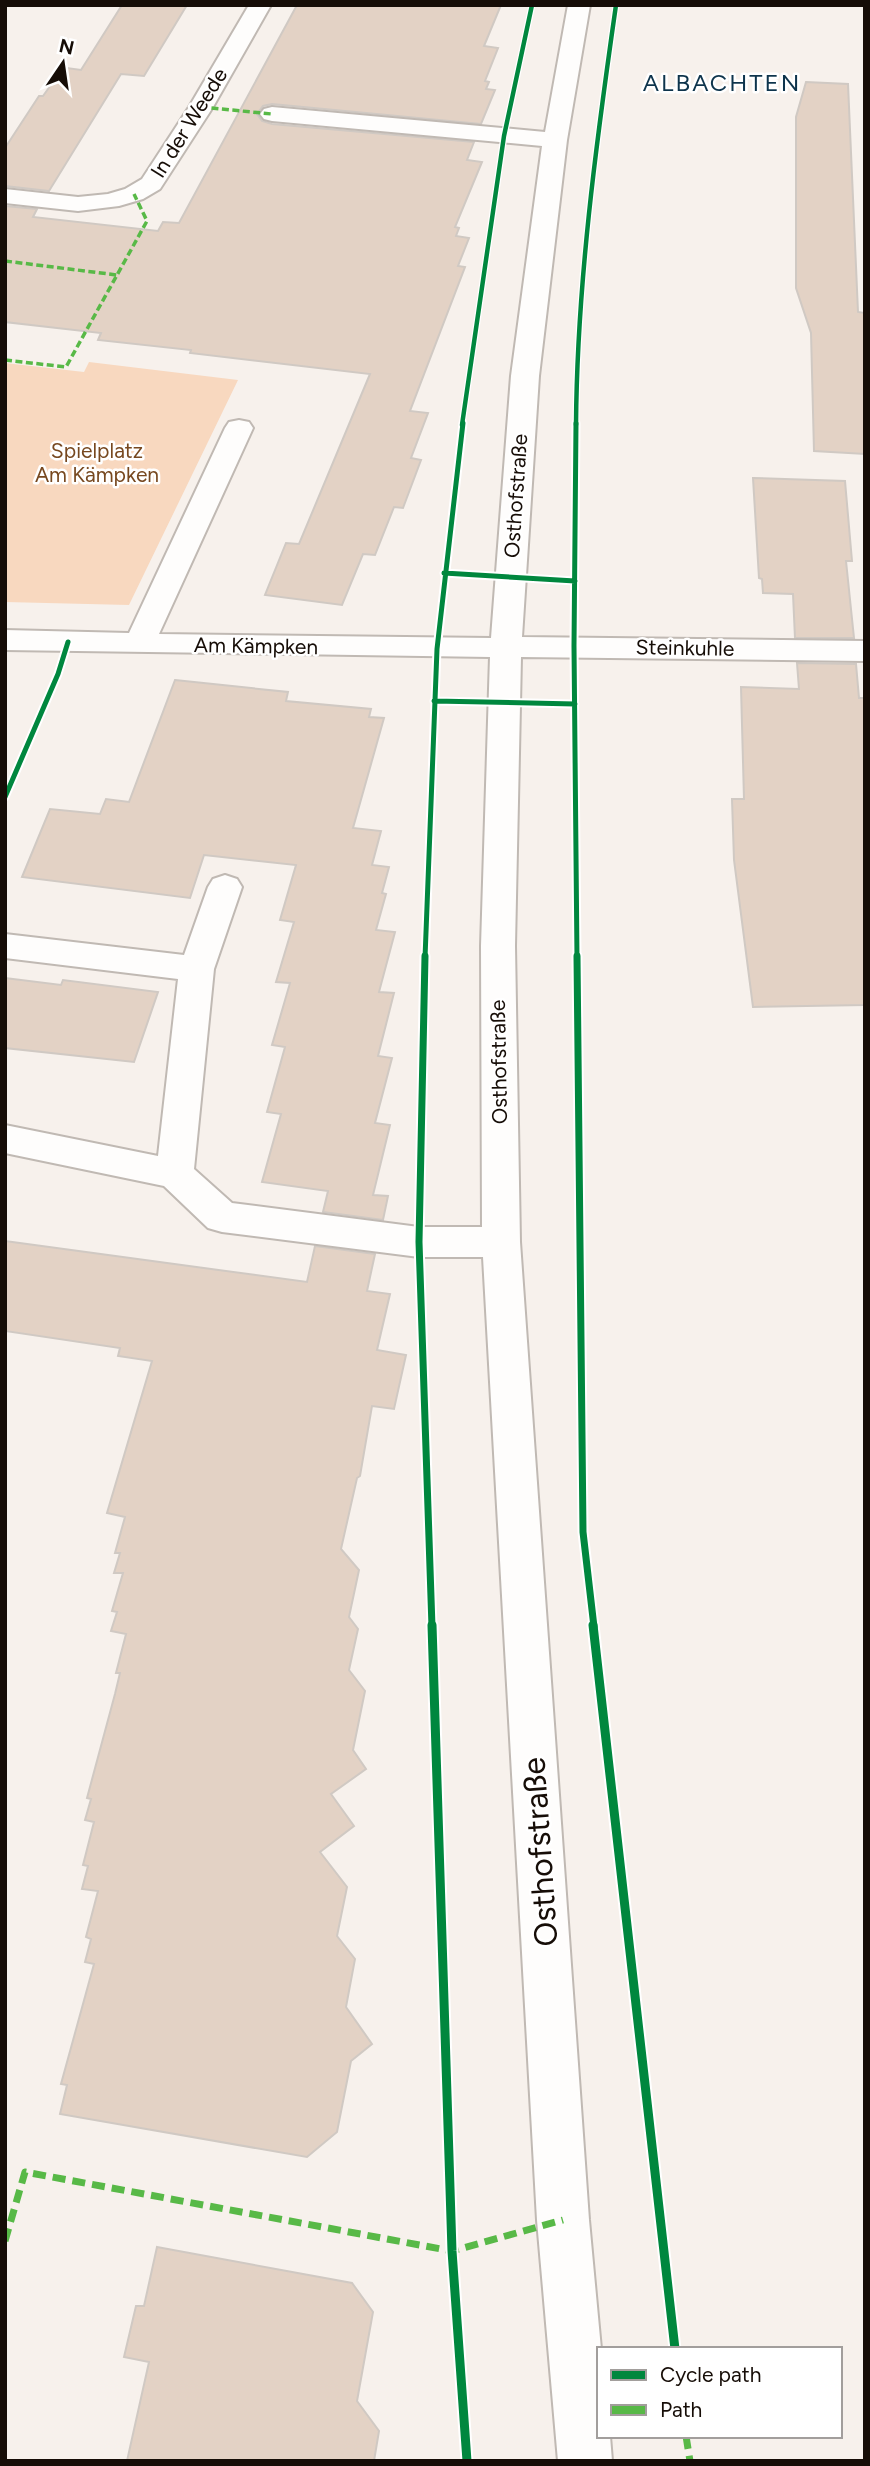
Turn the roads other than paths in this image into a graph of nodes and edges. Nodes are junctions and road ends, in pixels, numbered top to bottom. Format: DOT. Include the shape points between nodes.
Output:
graph roads {
  1 [pos="260,5"];
  2 [pos="579,5"];
  3 [pos="272,114"];
  4 [pos="555,140"];
  5 [pos="5,196"];
  6 [pos="239,428"];
  7 [pos="5,640"];
  8 [pos="139,644"];
  9 [pos="506,647"];
  10 [pos="865,651"];
  11 [pos="225,887"];
  12 [pos="5,946"];
  13 [pos="197,969"];
  14 [pos="5,1139"];
  15 [pos="175,1174"];
  16 [pos="501,1242"];
  17 [pos="584,2461"];
  1 -- 5 [label="street, In der Weede" via="151,184 110,201 78,204"];
  2 -- 4 [label="street, Osthofstraße"];
  3 -- 4 [label="street"];
  4 -- 9 [label="street, Osthofstraße" via="524,376"];
  6 -- 8 [label="street"];
  7 -- 8 [label="street, Am Kämpken"];
  8 -- 9 [label="street, Am Kämpken"];
  9 -- 10 [label="street, Steinkuhle"];
  9 -- 16 [label="street, Osthofstraße" via="498,946"];
  11 -- 13 [label="street"];
  12 -- 13 [label="street"];
  13 -- 15 [label="street"];
  14 -- 15 [label="street"];
  15 -- 16 [label="street" via="222,1217 419,1242"];
  16 -- 17 [label="street, Osthofstraße" via="563,2220"];
}
